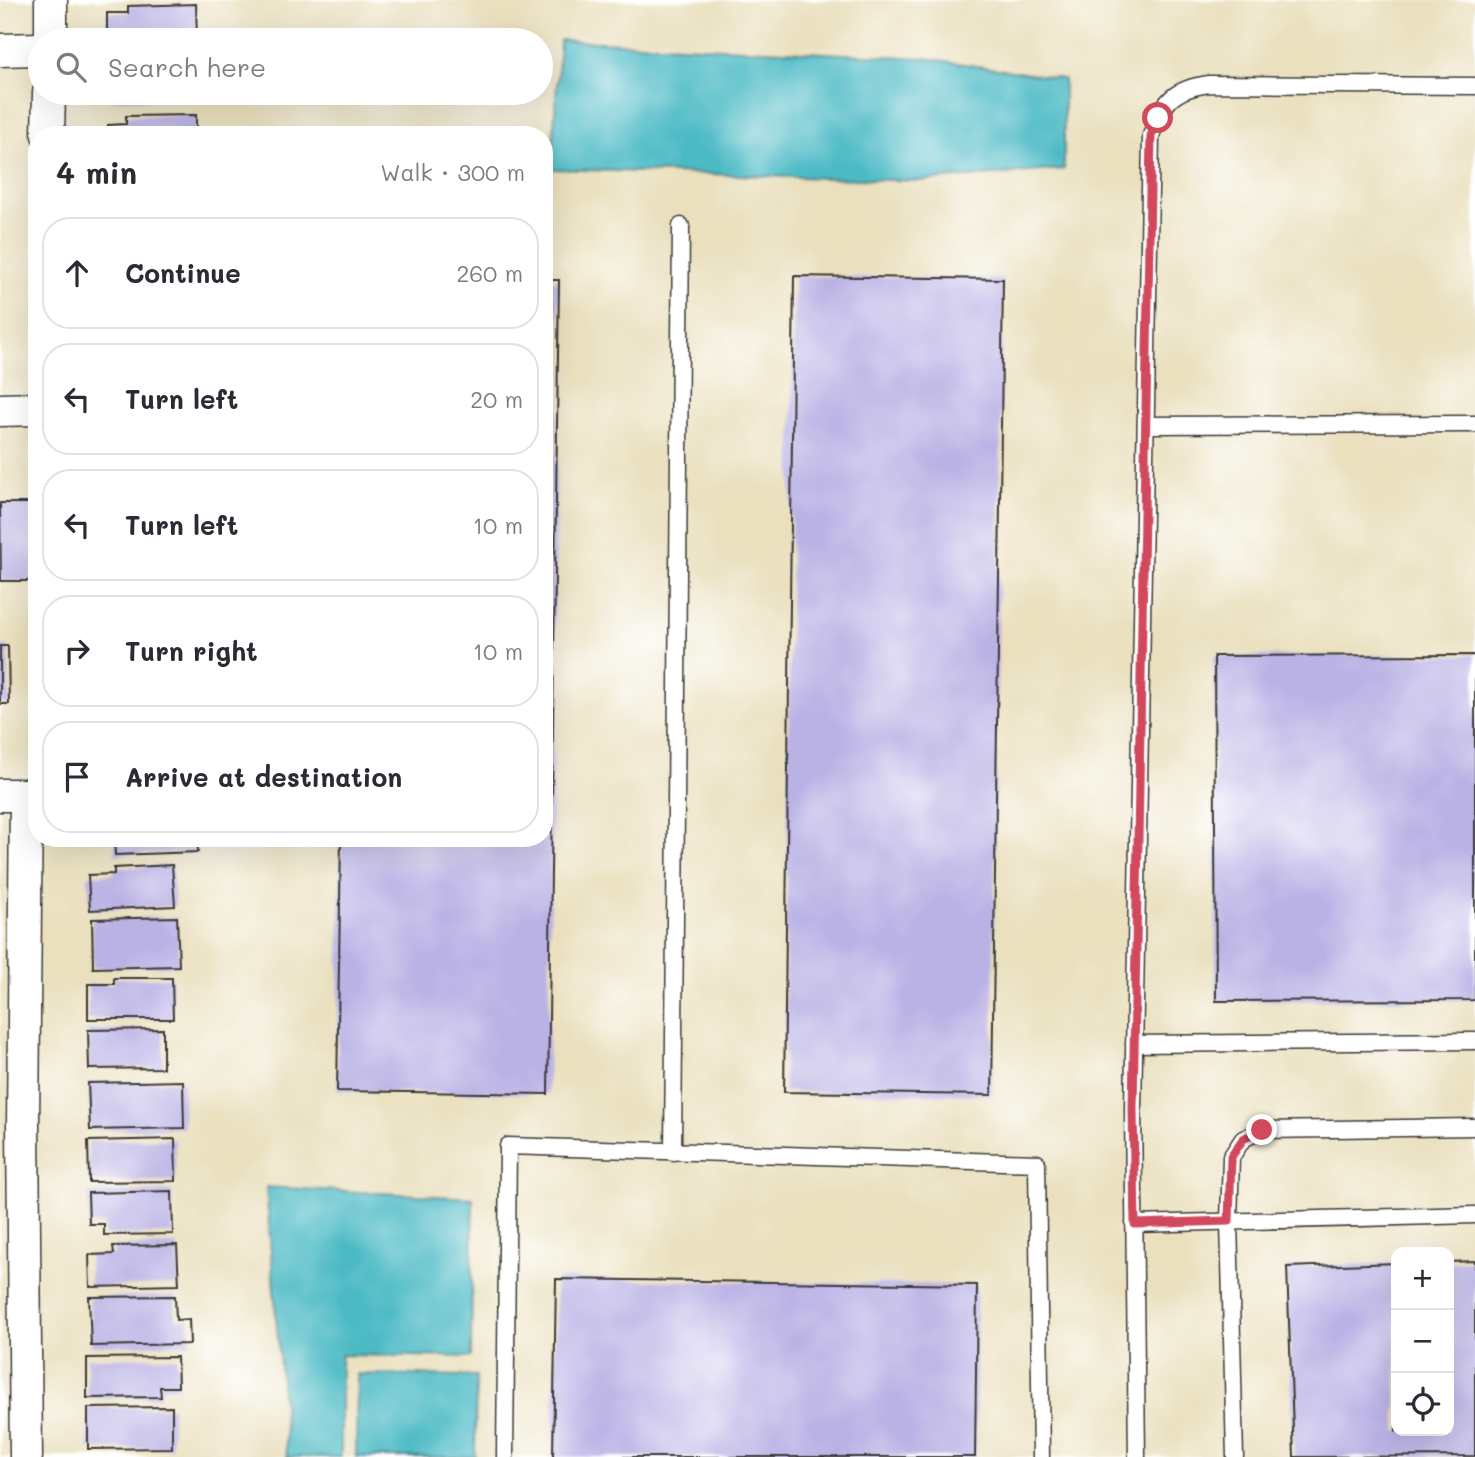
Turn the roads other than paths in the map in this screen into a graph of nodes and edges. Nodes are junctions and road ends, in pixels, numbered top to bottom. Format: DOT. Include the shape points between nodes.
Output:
graph roads {
  1 [pos="51,0"];
  2 [pos="51,28"];
  3 [pos="28,49"];
  4 [pos="0,50"];
  5 [pos="1475,86"];
  6 [pos="49,105"];
  7 [pos="48,126"];
  8 [pos="681,226"];
  9 [pos="28,409"];
  10 [pos="0,410"];
  11 [pos="1475,424"];
  12 [pos="1146,425"];
  13 [pos="13,795"];
  14 [pos="1475,1041"];
  15 [pos="1134,1044"];
  16 [pos="12,1125"];
  17 [pos="1475,1127"];
  18 [pos="673,1152"];
  19 [pos="1475,1215"];
  20 [pos="1229,1221"];
  21 [pos="1135,1224"];
  22 [pos="26,1457"];
  23 [pos="505,1457"];
  24 [pos="1041,1457"];
  25 [pos="1138,1457"];
  26 [pos="1235,1457"];
  1 -- 2 [label="street"];
  3 -- 4 [label="street"];
  5 -- 12 [label="lane" via="1209,84 1184,88 1167,101 1151,136"];
  6 -- 7 [label="street"];
  8 -- 18 [label="lane"];
  9 -- 10 [label="street"];
  11 -- 12 [label="lane"];
  12 -- 15 [label="lane"];
  13 -- 16 [label="street"];
  14 -- 15 [label="lane"];
  15 -- 21 [label="lane"];
  16 -- 22 [label="street"];
  17 -- 20 [label="lane" via="1262,1130 1243,1139 1231,1157"];
  18 -- 23 [label="lane" via="508,1146"];
  18 -- 24 [label="lane" via="1037,1163"];
  19 -- 20 [label="lane"];
  20 -- 21 [label="lane"];
  20 -- 26 [label="lane"];
  21 -- 25 [label="lane"];
}
